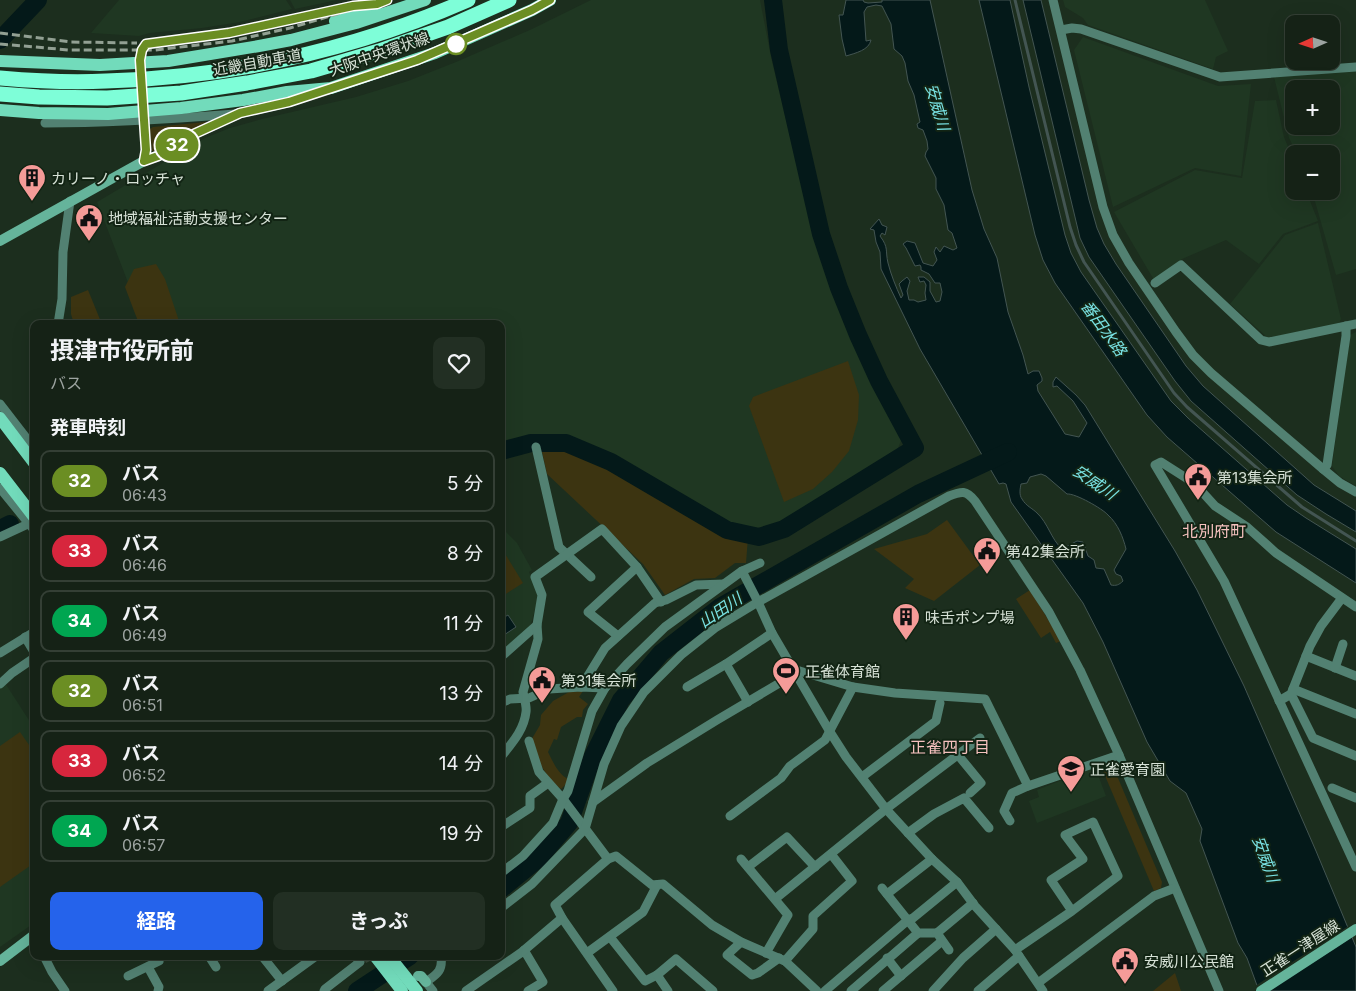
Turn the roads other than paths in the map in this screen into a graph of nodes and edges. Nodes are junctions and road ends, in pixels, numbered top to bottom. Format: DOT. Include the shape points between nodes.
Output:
graph roads {
  1 [pos="425,0"];
  2 [pos="468,0"];
  3 [pos="509,0"];
  4 [pos="550,0"];
  5 [pos="559,0"];
  6 [pos="1053,0"];
  7 [pos="382,2"];
  8 [pos="532,10"];
  9 [pos="1060,30"];
  10 [pos="291,40"];
  11 [pos="0,61"];
  12 [pos="1356,66"];
  13 [pos="0,78"];
  14 [pos="331,88"];
  15 [pos="0,94"];
  16 [pos="0,110"];
  17 [pos="240,113"];
  18 [pos="145,121"];
  19 [pos="45,123"];
  20 [pos="144,161"];
  21 [pos="70,201"];
  22 [pos="0,241"];
  23 [pos="1155,283"];
  24 [pos="59,320"];
  25 [pos="1356,324"];
  26 [pos="1346,326"];
  27 [pos="0,404"];
  28 [pos="0,418"];
  29 [pos="30,443"];
  30 [pos="536,447"];
  31 [pos="30,458"];
  32 [pos="1323,469"];
  33 [pos="0,473"];
  34 [pos="0,488"];
  35 [pos="1356,492"];
  36 [pos="30,521"];
  37 [pos="30,522"];
  38 [pos="30,525"];
  39 [pos="0,537"];
  40 [pos="566,555"];
  41 [pos="760,563"];
  42 [pos="637,567"];
  43 [pos="742,571"];
  44 [pos="591,577"];
  45 [pos="724,584"];
  46 [pos="1342,598"];
  47 [pos="661,602"];
  48 [pos="758,602"];
  49 [pos="1356,607"];
  50 [pos="537,625"];
  51 [pos="772,633"];
  52 [pos="30,634"];
  53 [pos="618,636"];
  54 [pos="25,637"];
  55 [pos="1343,644"];
  56 [pos="30,645"];
  57 [pos="0,652"];
  58 [pos="505,653"];
  59 [pos="1306,656"];
  60 [pos="30,661"];
  61 [pos="726,664"];
  62 [pos="1336,668"];
  63 [pos="793,670"];
  64 [pos="1356,676"];
  65 [pos="0,684"];
  66 [pos="581,687"];
  67 [pos="687,687"];
  68 [pos="853,687"];
  69 [pos="605,688"];
  70 [pos="1292,691"];
  71 [pos="524,699"];
  72 [pos="505,701"];
  73 [pos="1279,701"];
  74 [pos="748,702"];
  75 [pos="940,704"];
  76 [pos="1356,714"];
  77 [pos="830,732"];
  78 [pos="980,738"];
  79 [pos="529,741"];
  80 [pos="505,752"];
  81 [pos="958,755"];
  82 [pos="1119,755"];
  83 [pos="1356,756"];
  84 [pos="862,778"];
  85 [pos="548,783"];
  86 [pos="1028,786"];
  87 [pos="1332,788"];
  88 [pos="970,793"];
  89 [pos="1356,798"];
  90 [pos="563,799"];
  91 [pos="593,802"];
  92 [pos="886,809"];
  93 [pos="730,816"];
  94 [pos="1010,821"];
  95 [pos="505,824"];
  96 [pos="989,828"];
  97 [pos="585,829"];
  98 [pos="908,833"];
  99 [pos="831,854"];
  100 [pos="608,859"];
  101 [pos="741,859"];
  102 [pos="932,859"];
  103 [pos="748,867"];
  104 [pos="815,867"];
  105 [pos="1356,867"];
  106 [pos="505,870"];
  107 [pos="957,882"];
  108 [pos="657,885"];
  109 [pos="1174,888"];
  110 [pos="775,899"];
  111 [pos="973,903"];
  112 [pos="505,905"];
  113 [pos="1072,911"];
  114 [pos="562,918"];
  115 [pos="908,920"];
  116 [pos="996,929"];
  117 [pos="1356,929"];
  118 [pos="918,933"];
  119 [pos="937,933"];
  120 [pos="610,937"];
  121 [pos="30,939"];
  122 [pos="942,941"];
  123 [pos="741,942"];
  124 [pos="524,950"];
  125 [pos="949,950"];
  126 [pos="587,952"];
  127 [pos="766,953"];
  128 [pos="1017,953"];
  129 [pos="887,958"];
  130 [pos="46,960"];
  131 [pos="159,960"];
  132 [pos="211,960"];
  133 [pos="265,960"];
  134 [pos="311,960"];
  135 [pos="363,960"];
  136 [pos="370,960"];
  137 [pos="392,960"];
  138 [pos="441,960"];
  139 [pos="782,960"];
  140 [pos="0,961"];
  141 [pos="148,967"];
  142 [pos="216,967"];
  143 [pos="657,975"];
  144 [pos="128,976"];
  145 [pos="901,976"];
  146 [pos="282,981"];
  147 [pos="411,983"];
  148 [pos="1041,987"];
  149 [pos="711,990"];
  150 [pos="65,991"];
  151 [pos="158,991"];
  152 [pos="268,991"];
  153 [pos="324,991"];
  154 [pos="433,991"];
  155 [pos="466,991"];
  156 [pos="528,991"];
  157 [pos="613,991"];
  158 [pos="668,991"];
  159 [pos="817,991"];
  160 [pos="825,991"];
  161 [pos="851,991"];
  162 [pos="883,991"];
  163 [pos="933,991"];
  164 [pos="978,991"];
  165 [pos="1219,991"];
  166 [pos="1261,991"];
  1 -- 10 [label="main road"];
  2 -- 13 [label="highway, 近畿自動車道" via="374,36 245,67 106,81"];
  3 -- 15 [label="highway, 近畿自動車道" via="448,27 379,51 311,71 247,83 107,98"];
  4 -- 8 [label="main road, 大阪中央環状線"];
  5 -- 8 [label="street"];
  6 -- 9 [label="street"];
  7 -- 10 [label="main road"];
  7 -- 18 [label="street" via="229,33 146,44 140,60"];
  8 -- 14 [label="main road, 大阪中央環状線" via="435,53"];
  9 -- 12 [label="street" via="1082,29 1220,78"];
  9 -- 32 [label="street" via="1113,236 1193,356"];
  10 -- 11 [label="main road" via="168,61 100,65"];
  14 -- 16 [label="main road, 大阪中央環状線" via="108,114"];
  14 -- 17 [label="street"];
  17 -- 18 [label="street"];
  17 -- 20 [label="street"];
  18 -- 19 [label="street"];
  18 -- 20 [label="street"];
  20 -- 21 [label="street"];
  21 -- 22 [label="street"];
  21 -- 24 [label="street"];
  23 -- 26 [label="street" via="1181,265 1261,340 1269,342"];
  25 -- 26 [label="street"];
  26 -- 32 [label="street"];
  27 -- 29 [label="street"];
  28 -- 31 [label="main road"];
  30 -- 40 [label="street" via="558,547"];
  32 -- 35 [label="street"];
  33 -- 36 [label="main road"];
  34 -- 37 [label="street"];
  38 -- 39 [label="street"];
  40 -- 42 [label="street" via="602,529"];
  40 -- 44 [label="street"];
  40 -- 50 [label="street" via="535,577 542,596"];
  41 -- 43 [label="street"];
  42 -- 47 [label="street"];
  42 -- 53 [label="street" via="588,612"];
  43 -- 45 [label="street"];
  43 -- 48 [label="street"];
  45 -- 47 [label="street" via="696,585"];
  45 -- 69 [label="street" via="665,627"];
  46 -- 49 [label="street"];
  46 -- 59 [label="street" via="1321,626"];
  46 -- 73 [label="street" via="1215,506 1194,483 1161,462 1155,465 1224,581"];
  47 -- 53 [label="street" via="655,603"];
  48 -- 51 [label="street"];
  48 -- 82 [label="street" via="950,496 959,492 969,493 1050,612"];
  48 -- 91 [label="street" via="715,628 681,655 644,692 621,726 604,764"];
  50 -- 58 [label="street"];
  50 -- 71 [label="street" via="538,639"];
  51 -- 61 [label="street"];
  51 -- 63 [label="street"];
  52 -- 54 [label="street"];
  53 -- 66 [label="street" via="605,648"];
  54 -- 56 [label="street"];
  54 -- 57 [label="street"];
  55 -- 62 [label="street"];
  59 -- 62 [label="street"];
  59 -- 70 [label="street"];
  60 -- 65 [label="street"];
  61 -- 67 [label="street"];
  61 -- 74 [label="street"];
  62 -- 64 [label="street"];
  63 -- 68 [label="street"];
  63 -- 74 [label="street" via="788,678"];
  63 -- 77 [label="street"];
  66 -- 69 [label="street"];
  66 -- 71 [label="street" via="549,689"];
  68 -- 77 [label="street"];
  68 -- 86 [label="street" via="985,699"];
  69 -- 90 [label="street" via="592,711"];
  70 -- 73 [label="street"];
  70 -- 76 [label="street"];
  70 -- 83 [label="street" via="1313,738"];
  71 -- 72 [label="street"];
  71 -- 80 [label="street" via="527,710 520,733"];
  73 -- 105 [label="street"];
  74 -- 91 [label="street" via="648,763"];
  75 -- 84 [label="street" via="936,721"];
  77 -- 84 [label="street"];
  77 -- 93 [label="street" via="825,740 790,766 781,778"];
  78 -- 81 [label="street"];
  79 -- 85 [label="street" via="539,772"];
  81 -- 88 [label="street" via="981,783"];
  81 -- 92 [label="street"];
  82 -- 86 [label="street"];
  82 -- 109 [label="street"];
  84 -- 92 [label="street"];
  85 -- 90 [label="street"];
  85 -- 95 [label="street" via="530,796 530,808"];
  86 -- 94 [label="street" via="1012,793 1004,811"];
  87 -- 89 [label="street"];
  90 -- 97 [label="street"];
  90 -- 106 [label="street" via="553,823 523,856"];
  91 -- 97 [label="street"];
  92 -- 98 [label="street"];
  92 -- 99 [label="street"];
  96 -- 98 [label="street" via="964,798"];
  97 -- 100 [label="street"];
  97 -- 112 [label="street" via="532,884"];
  98 -- 102 [label="street"];
  99 -- 104 [label="street"];
  99 -- 139 [label="street" via="852,881 813,916 813,928"];
  100 -- 108 [label="street" via="616,856 652,885"];
  100 -- 114 [label="street" via="555,905"];
  101 -- 103 [label="street"];
  102 -- 107 [label="street"];
  102 -- 115 [label="street" via="884,891"];
  103 -- 104 [label="street" via="787,836"];
  103 -- 110 [label="street"];
  104 -- 110 [label="street"];
  107 -- 111 [label="street"];
  107 -- 115 [label="street"];
  108 -- 120 [label="street" via="643,912"];
  108 -- 123 [label="street" via="663,884 712,925"];
  109 -- 148 [label="street" via="1154,896"];
  109 -- 165 [label="street"];
  110 -- 127 [label="street" via="788,915"];
  111 -- 116 [label="street"];
  111 -- 119 [label="street"];
  113 -- 113 [label="street" via="1118,876 1093,822 1065,835 1083,859 1051,880"];
  113 -- 128 [label="street"];
  114 -- 124 [label="street"];
  114 -- 126 [label="street"];
  115 -- 118 [label="street"];
  115 -- 160 [label="street"];
  116 -- 128 [label="street"];
  116 -- 163 [label="street"];
  117 -- 166 [label="street, 正雀一津屋線"];
  118 -- 119 [label="street"];
  118 -- 129 [label="street"];
  119 -- 122 [label="street"];
  120 -- 126 [label="street"];
  120 -- 143 [label="street" via="645,981"];
  121 -- 140 [label="street"];
  122 -- 125 [label="street"];
  122 -- 145 [label="street"];
  123 -- 127 [label="street"];
  123 -- 139 [label="street" via="727,956 752,974"];
  124 -- 155 [label="street"];
  124 -- 156 [label="street" via="543,982"];
  126 -- 157 [label="street"];
  127 -- 139 [label="street"];
  128 -- 148 [label="street"];
  128 -- 164 [label="street"];
  129 -- 145 [label="street"];
  129 -- 161 [label="street"];
  130 -- 150 [label="street"];
  131 -- 141 [label="street"];
  132 -- 142 [label="street"];
  133 -- 146 [label="street"];
  134 -- 146 [label="street"];
  135 -- 153 [label="street"];
  136 -- 147 [label="main road"];
  137 -- 147 [label="main road"];
  138 -- 147 [label="street" via="438,973"];
  139 -- 159 [label="street"];
  141 -- 144 [label="street"];
  141 -- 151 [label="street"];
  143 -- 149 [label="street" via="676,959"];
  143 -- 158 [label="street"];
  145 -- 162 [label="street"];
  146 -- 152 [label="street"];
  147 -- 154 [label="street"];
}
